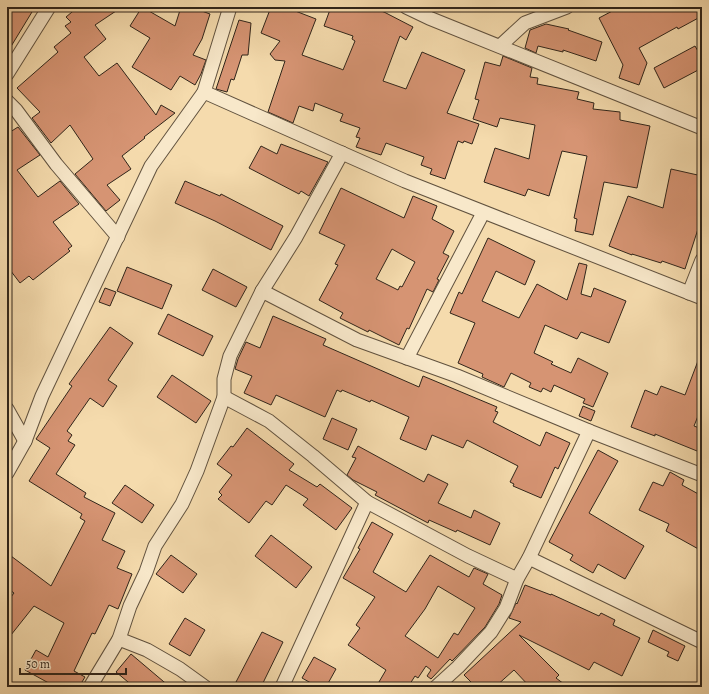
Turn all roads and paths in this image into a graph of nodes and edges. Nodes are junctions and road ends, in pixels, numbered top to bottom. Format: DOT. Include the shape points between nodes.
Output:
graph roads {
  1 [pos="49,7"];
  2 [pos="230,7"];
  3 [pos="406,7"];
  4 [pos="567,7"];
  5 [pos="500,46"];
  6 [pos="7,74"];
  7 [pos="204,92"];
  8 [pos="7,101"];
  9 [pos="702,128"];
  10 [pos="342,153"];
  11 [pos="483,213"];
  12 [pos="118,237"];
  13 [pos="702,260"];
  14 [pos="262,291"];
  15 [pos="689,293"];
  16 [pos="702,298"];
  17 [pos="407,358"];
  18 [pos="224,397"];
  19 [pos="7,409"];
  20 [pos="590,431"];
  21 [pos="25,441"];
  22 [pos="7,473"];
  23 [pos="702,475"];
  24 [pos="367,502"];
  25 [pos="529,558"];
  26 [pos="517,579"];
  27 [pos="119,639"];
  28 [pos="702,642"];
  29 [pos="90,687"];
  30 [pos="205,687"];
  31 [pos="282,687"];
  32 [pos="436,687"];
  1 -- 6 [label="street"];
  2 -- 7 [label="street"];
  3 -- 5 [label="street"];
  4 -- 5 [label="street" via="525,22"];
  5 -- 9 [label="street"];
  7 -- 10 [label="street"];
  7 -- 12 [label="street" via="150,166"];
  8 -- 12 [label="street"];
  10 -- 11 [label="street" via="405,182"];
  10 -- 14 [label="street" via="296,237"];
  11 -- 15 [label="street"];
  11 -- 17 [label="street"];
  12 -- 21 [label="street" via="42,396"];
  13 -- 15 [label="street"];
  14 -- 17 [label="street" via="357,340"];
  14 -- 18 [label="street" via="230,356 224,379"];
  15 -- 16 [label="street"];
  17 -- 20 [label="street"];
  18 -- 24 [label="street" via="269,422"];
  18 -- 27 [label="street" via="182,504 155,546"];
  19 -- 21 [label="street"];
  20 -- 23 [label="street"];
  20 -- 25 [label="street"];
  21 -- 22 [label="street"];
  24 -- 26 [label="street"];
  24 -- 31 [label="street"];
  25 -- 26 [label="street"];
  25 -- 28 [label="street"];
  26 -- 32 [label="street" via="506,608 491,632"];
  27 -- 29 [label="street"];
  27 -- 30 [label="street" via="147,650"];
}
